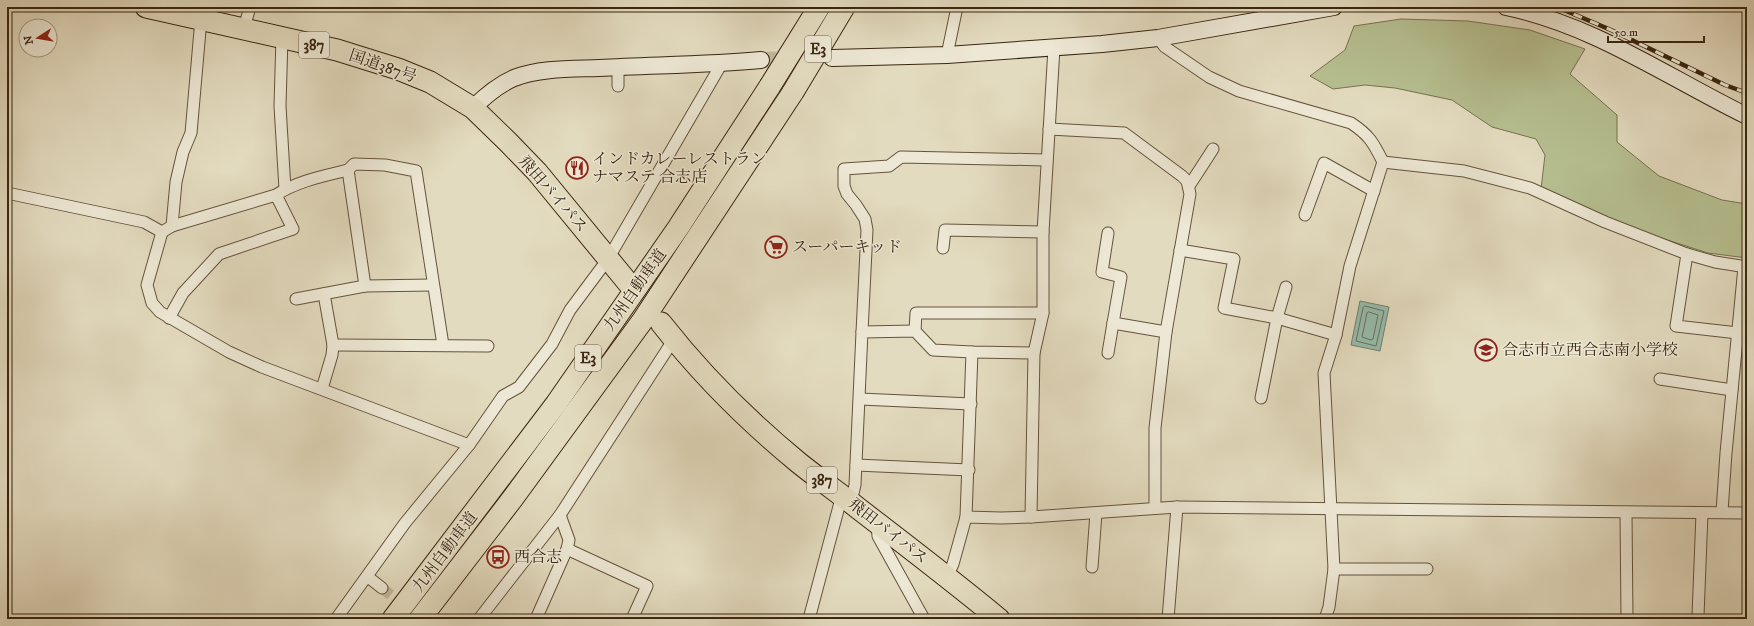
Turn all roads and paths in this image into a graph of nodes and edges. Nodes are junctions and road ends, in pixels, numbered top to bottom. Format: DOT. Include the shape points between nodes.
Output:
graph roads {
  1 [pos="146,7"];
  2 [pos="250,7"];
  3 [pos="819,7"];
  4 [pos="844,7"];
  5 [pos="957,7"];
  6 [pos="1334,7"];
  7 [pos="1506,7"];
  8 [pos="1548,12"];
  9 [pos="201,19"];
  10 [pos="244,28"];
  11 [pos="282,37"];
  12 [pos="1158,38"];
  13 [pos="1054,48"];
  14 [pos="947,55"];
  15 [pos="832,58"];
  16 [pos="761,60"];
  17 [pos="722,63"];
  18 [pos="618,67"];
  19 [pos="618,86"];
  20 [pos="473,108"];
  21 [pos="1747,116"];
  22 [pos="1049,130"];
  23 [pos="1213,149"];
  24 [pos="1047,160"];
  25 [pos="1383,162"];
  26 [pos="348,170"];
  27 [pos="1189,186"];
  28 [pos="1374,191"];
  29 [pos="280,192"];
  30 [pos="7,193"];
  31 [pos="1305,215"];
  32 [pos="172,226"];
  33 [pos="162,232"];
  34 [pos="1043,232"];
  35 [pos="1108,233"];
  36 [pos="943,248"];
  37 [pos="1180,250"];
  38 [pos="1687,254"];
  39 [pos="608,259"];
  40 [pos="1745,267"];
  41 [pos="629,284"];
  42 [pos="433,285"];
  43 [pos="365,286"];
  44 [pos="1286,287"];
  45 [pos="324,294"];
  46 [pos="296,299"];
  47 [pos="1043,313"];
  48 [pos="169,318"];
  49 [pos="1277,318"];
  50 [pos="661,323"];
  51 [pos="1113,323"];
  52 [pos="915,331"];
  53 [pos="862,332"];
  54 [pos="1166,332"];
  55 [pos="1738,333"];
  56 [pos="1336,335"];
  57 [pos="674,339"];
  58 [pos="333,345"];
  59 [pos="443,345"];
  60 [pos="488,346"];
  61 [pos="972,352"];
  62 [pos="1034,353"];
  63 [pos="1108,353"];
  64 [pos="1660,379"];
  65 [pos="322,389"];
  66 [pos="1732,390"];
  67 [pos="1262,398"];
  68 [pos="860,400"];
  69 [pos="971,404"];
  70 [pos="469,445"];
  71 [pos="856,465"];
  72 [pos="968,470"];
  73 [pos="847,499"];
  74 [pos="1177,507"];
  75 [pos="1155,508"];
  76 [pos="1332,508"];
  77 [pos="1096,512"];
  78 [pos="1702,512"];
  79 [pos="1722,512"];
  80 [pos="1626,513"];
  81 [pos="1747,513"];
  82 [pos="560,515"];
  83 [pos="966,517"];
  84 [pos="1031,517"];
  85 [pos="877,522"];
  86 [pos="567,549"];
  87 [pos="1092,567"];
  88 [pos="1334,569"];
  89 [pos="1427,569"];
  90 [pos="368,577"];
  91 [pos="947,577"];
  92 [pos="382,588"];
  93 [pos="1698,616"];
  94 [pos="336,619"];
  95 [pos="393,619"];
  96 [pos="420,619"];
  97 [pos="479,619"];
  98 [pos="536,619"];
  99 [pos="632,619"];
  100 [pos="809,619"];
  101 [pos="924,619"];
  102 [pos="999,619"];
  103 [pos="1168,619"];
  104 [pos="1325,619"];
  105 [pos="1627,619"];
  1 -- 9 [label="highway, 国道387号 / 387"];
  2 -- 10 [label="street"];
  3 -- 95 [label="highway, 九州自動車道 / E3, bridge" via="678,228 556,404"];
  4 -- 96 [label="highway, 九州自動車道 / E3, bridge" via="793,92 643,320 513,498"];
  5 -- 14 [label="street"];
  6 -- 12 [label="street"];
  7 -- 8 [label="street"];
  8 -- 21 [label="street"];
  9 -- 10 [label="highway, 国道387号 / 387"];
  9 -- 32 [label="street" via="191,133 183,152 176,182"];
  10 -- 11 [label="highway, 国道387号 / 387"];
  11 -- 20 [label="highway, 国道387号 / 387" via="337,50 398,69 430,82"];
  11 -- 29 [label="street"];
  12 -- 13 [label="street"];
  12 -- 25 [label="street" via="1165,47 1209,77 1239,91 1351,123 1366,133"];
  13 -- 14 [label="street"];
  13 -- 22 [label="street"];
  14 -- 15 [label="street"];
  16 -- 17 [label="street"];
  17 -- 18 [label="street"];
  17 -- 39 [label="street"];
  18 -- 19 [label="street"];
  18 -- 20 [label="street" via="540,72 514,78 493,90"];
  20 -- 39 [label="highway, 飛田バイパス / 387" via="537,172"];
  22 -- 24 [label="street"];
  22 -- 27 [label="street" via="1124,133 1182,176"];
  23 -- 27 [label="street"];
  24 -- 34 [label="street"];
  24 -- 53 [label="street" via="902,157 889,166 844,169 844,186 847,194 865,219 867,230"];
  25 -- 28 [label="street"];
  25 -- 38 [label="street" via="1464,171 1530,188 1605,222"];
  26 -- 29 [label="street"];
  26 -- 42 [label="street" via="354,164 385,165 416,171"];
  26 -- 43 [label="street"];
  27 -- 37 [label="street" via="1190,194"];
  28 -- 31 [label="street" via="1324,163"];
  28 -- 56 [label="street" via="1350,266"];
  29 -- 32 [label="street"];
  29 -- 48 [label="street" via="293,229 219,254 183,293"];
  30 -- 33 [label="street" via="144,222"];
  32 -- 33 [label="street"];
  33 -- 48 [label="street" via="148,284 152,303"];
  34 -- 36 [label="street" via="945,230"];
  34 -- 47 [label="street"];
  35 -- 51 [label="street" via="1102,272 1121,277"];
  37 -- 49 [label="street" via="1234,259 1224,308"];
  37 -- 54 [label="street"];
  38 -- 40 [label="street"];
  38 -- 55 [label="street" via="1676,326"];
  39 -- 41 [label="highway, 飛田バイパス / 387"];
  39 -- 70 [label="street" via="570,310 552,344 520,387 503,396"];
  40 -- 55 [label="street"];
  42 -- 43 [label="street"];
  42 -- 59 [label="street"];
  43 -- 45 [label="street"];
  44 -- 49 [label="street"];
  45 -- 46 [label="street"];
  45 -- 58 [label="street"];
  47 -- 52 [label="street" via="916,313"];
  47 -- 62 [label="street"];
  48 -- 65 [label="street" via="229,352"];
  49 -- 56 [label="street"];
  49 -- 67 [label="street"];
  50 -- 57 [label="highway, 飛田バイパス / 387"];
  51 -- 54 [label="street"];
  51 -- 63 [label="street"];
  52 -- 53 [label="street"];
  52 -- 61 [label="street" via="933,350"];
  53 -- 68 [label="street"];
  54 -- 75 [label="street" via="1155,428"];
  55 -- 66 [label="street"];
  56 -- 76 [label="street" via="1324,373"];
  57 -- 73 [label="highway, 飛田バイパス / 387" via="761,430"];
  57 -- 82 [label="street"];
  58 -- 59 [label="street"];
  58 -- 65 [label="street"];
  59 -- 60 [label="street"];
  61 -- 62 [label="street"];
  61 -- 69 [label="street"];
  62 -- 84 [label="street"];
  64 -- 66 [label="street"];
  65 -- 70 [label="street"];
  66 -- 79 [label="street"];
  68 -- 69 [label="street"];
  68 -- 71 [label="street"];
  69 -- 72 [label="street"];
  70 -- 90 [label="street" via="405,523"];
  71 -- 72 [label="street"];
  71 -- 73 [label="street" via="855,485"];
  72 -- 83 [label="street"];
  73 -- 85 [label="highway, 飛田バイパス / 387"];
  73 -- 100 [label="street"];
  74 -- 75 [label="street"];
  74 -- 76 [label="street"];
  74 -- 103 [label="street"];
  75 -- 77 [label="street"];
  76 -- 80 [label="street"];
  76 -- 88 [label="street"];
  77 -- 84 [label="street"];
  77 -- 87 [label="street"];
  78 -- 79 [label="street"];
  78 -- 80 [label="street"];
  78 -- 93 [label="street"];
  79 -- 81 [label="street"];
  80 -- 105 [label="street"];
  82 -- 86 [label="street" via="569,540"];
  82 -- 97 [label="street"];
  83 -- 84 [label="street"];
  83 -- 91 [label="street"];
  85 -- 91 [label="highway, 飛田バイパス / 387"];
  85 -- 101 [label="street" via="878,536"];
  86 -- 98 [label="street"];
  86 -- 99 [label="street" via="647,586"];
  88 -- 89 [label="street"];
  88 -- 104 [label="street"];
  90 -- 92 [label="street"];
  90 -- 94 [label="street"];
  91 -- 102 [label="highway, 飛田バイパス / 387"];
}
